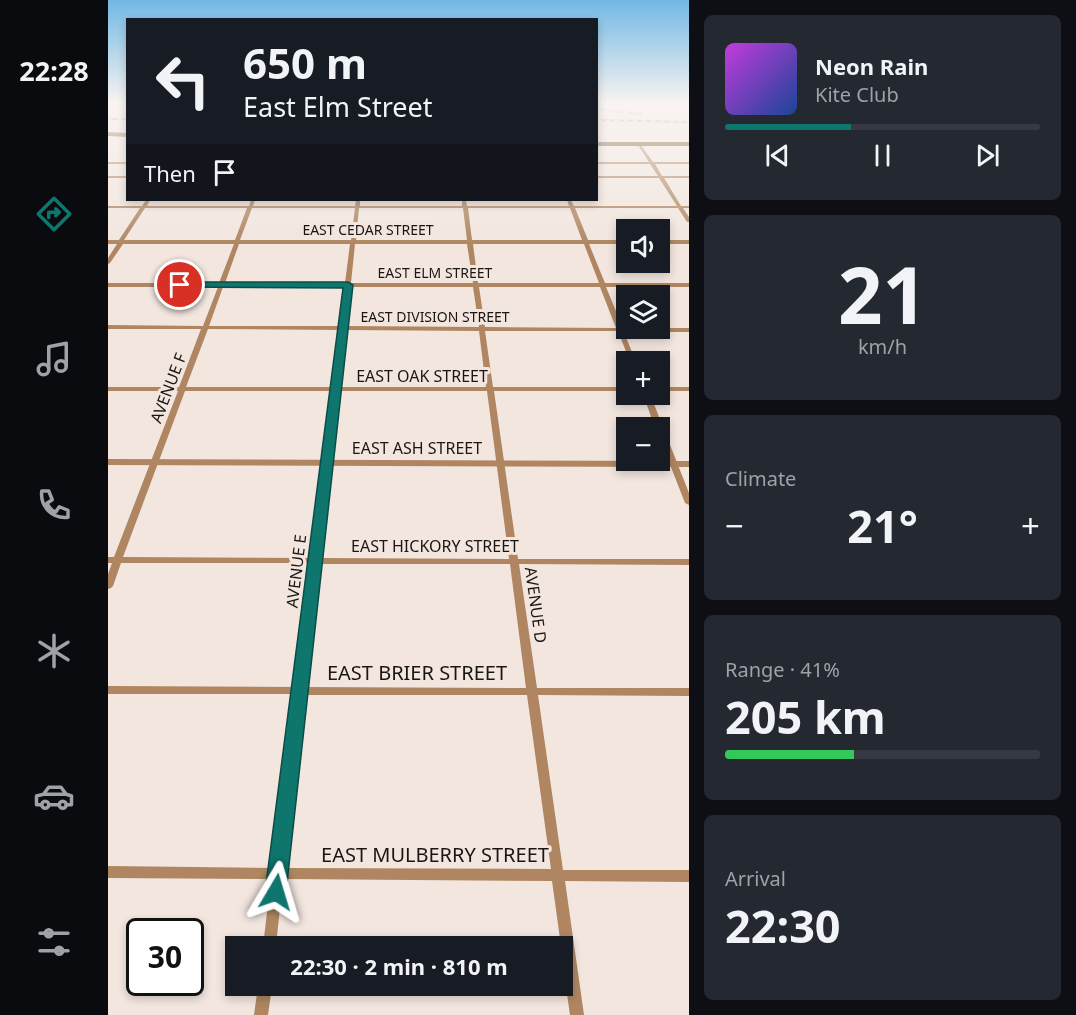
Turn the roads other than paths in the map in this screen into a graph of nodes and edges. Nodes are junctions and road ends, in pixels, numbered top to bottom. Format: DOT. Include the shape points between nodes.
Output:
graph roads {
  1 [pos="644,151"];
  2 [pos="108,163"];
  3 [pos="126,163"];
  4 [pos="598,163"];
  5 [pos="652,163"];
  6 [pos="689,163"];
  7 [pos="108,177"];
  8 [pos="126,177"];
  9 [pos="598,177"];
  10 [pos="661,177"];
  11 [pos="689,177"];
  12 [pos="147,201"];
  13 [pos="569,201"];
  14 [pos="252,203"];
  15 [pos="358,203"];
  16 [pos="465,203"];
  17 [pos="108,207"];
  18 [pos="143,207"];
  19 [pos="572,207"];
  20 [pos="680,207"];
  21 [pos="689,207"];
  22 [pos="689,220"];
  23 [pos="108,242"];
  24 [pos="121,242"];
  25 [pos="237,242"];
  26 [pos="353,242"];
  27 [pos="470,242"];
  28 [pos="586,242"];
  29 [pos="616,242"];
  30 [pos="670,242"];
  31 [pos="689,242"];
  32 [pos="108,262"];
  33 [pos="108,285"];
  34 [pos="221,285"];
  35 [pos="348,285"];
  36 [pos="476,285"];
  37 [pos="603,285"];
  38 [pos="689,285"];
  39 [pos="616,319"];
  40 [pos="108,327"];
  41 [pos="205,328"];
  42 [pos="343,328"];
  43 [pos="482,329"];
  44 [pos="616,330"];
  45 [pos="670,330"];
  46 [pos="689,330"];
  47 [pos="108,388"];
  48 [pos="182,389"];
  49 [pos="335,389"];
  50 [pos="490,389"];
  51 [pos="616,389"];
  52 [pos="670,389"];
  53 [pos="689,389"];
  54 [pos="670,454"];
  55 [pos="108,462"];
  56 [pos="154,463"];
  57 [pos="327,463"];
  58 [pos="501,464"];
  59 [pos="674,464"];
  60 [pos="689,464"];
  61 [pos="689,503"];
  62 [pos="113,560"];
  63 [pos="315,561"];
  64 [pos="514,561"];
  65 [pos="689,562"];
  66 [pos="108,586"];
  67 [pos="108,690"];
  68 [pos="300,691"];
  69 [pos="532,692"];
  70 [pos="689,692"];
  71 [pos="108,872"];
  72 [pos="278,873"];
  73 [pos="558,875"];
  74 [pos="689,876"];
  75 [pos="270,936"];
  76 [pos="264,996"];
  77 [pos="261,1015"];
  78 [pos="577,1015"];
  1 -- 5 [label="street"];
  2 -- 3 [label="street"];
  4 -- 5 [label="street"];
  5 -- 6 [label="street"];
  5 -- 10 [label="street"];
  7 -- 8 [label="street"];
  9 -- 10 [label="street"];
  10 -- 11 [label="street"];
  10 -- 20 [label="street"];
  12 -- 18 [label="street"];
  13 -- 19 [label="street"];
  14 -- 15 [label="street"];
  14 -- 18 [label="street"];
  14 -- 25 [label="street, AVENUE F"];
  15 -- 16 [label="street"];
  15 -- 26 [label="street, AVENUE E"];
  16 -- 19 [label="street"];
  16 -- 27 [label="street, AVENUE D"];
  17 -- 18 [label="street"];
  18 -- 24 [label="street"];
  19 -- 20 [label="street"];
  19 -- 28 [label="street"];
  20 -- 21 [label="street"];
  20 -- 22 [label="street"];
  23 -- 24 [label="street, EAST CEDAR STREET"];
  24 -- 25 [label="street, EAST CEDAR STREET"];
  24 -- 32 [label="street"];
  25 -- 26 [label="street, EAST CEDAR STREET"];
  25 -- 34 [label="street, AVENUE F"];
  26 -- 27 [label="street, EAST CEDAR STREET"];
  26 -- 35 [label="street, AVENUE E"];
  27 -- 28 [label="street, EAST CEDAR STREET"];
  27 -- 36 [label="street, AVENUE D"];
  28 -- 29 [label="street, EAST CEDAR STREET"];
  28 -- 37 [label="street"];
  30 -- 31 [label="street"];
  33 -- 34 [label="street, EAST ELM STREET"];
  34 -- 35 [label="street, EAST ELM STREET"];
  34 -- 41 [label="street, AVENUE F"];
  35 -- 36 [label="street, EAST ELM STREET"];
  35 -- 42 [label="street, AVENUE E"];
  36 -- 37 [label="street, EAST ELM STREET"];
  36 -- 43 [label="street, AVENUE D"];
  37 -- 38 [label="street, EAST ELM STREET"];
  37 -- 39 [label="street"];
  40 -- 41 [label="street, EAST DIVISION STREET"];
  41 -- 42 [label="street, EAST DIVISION STREET"];
  41 -- 48 [label="street, AVENUE F"];
  42 -- 43 [label="street, EAST DIVISION STREET"];
  42 -- 49 [label="street, AVENUE E"];
  43 -- 44 [label="street, EAST DIVISION STREET"];
  43 -- 50 [label="street, AVENUE D"];
  45 -- 46 [label="street, EAST DIVISION STREET"];
  47 -- 48 [label="street, EAST OAK STREET"];
  48 -- 49 [label="street, EAST OAK STREET"];
  48 -- 56 [label="street, AVENUE F"];
  49 -- 50 [label="street, EAST OAK STREET"];
  49 -- 57 [label="street, AVENUE E"];
  50 -- 51 [label="street, EAST OAK STREET"];
  50 -- 58 [label="street, AVENUE D"];
  52 -- 53 [label="street"];
  54 -- 59 [label="street"];
  55 -- 56 [label="street, EAST ASH STREET"];
  56 -- 57 [label="street, EAST ASH STREET"];
  56 -- 62 [label="street, AVENUE F"];
  57 -- 58 [label="street, EAST ASH STREET"];
  57 -- 63 [label="street, AVENUE E"];
  58 -- 59 [label="street, EAST ASH STREET"];
  58 -- 64 [label="street, AVENUE D"];
  59 -- 60 [label="street, EAST ASH STREET"];
  59 -- 61 [label="street"];
  62 -- 63 [label="street, EAST HICKORY STREET"];
  62 -- 66 [label="street, AVENUE F"];
  63 -- 64 [label="street, EAST HICKORY STREET"];
  63 -- 68 [label="street, AVENUE E"];
  64 -- 65 [label="street, EAST HICKORY STREET"];
  64 -- 69 [label="street, AVENUE D"];
  67 -- 68 [label="street, EAST BRIER STREET"];
  68 -- 69 [label="street, EAST BRIER STREET"];
  68 -- 72 [label="street, AVENUE E"];
  69 -- 70 [label="street, EAST BRIER STREET"];
  69 -- 73 [label="street, AVENUE D"];
  71 -- 72 [label="street, EAST MULBERRY STREET"];
  72 -- 73 [label="street, EAST MULBERRY STREET"];
  72 -- 75 [label="street, AVENUE E"];
  73 -- 74 [label="street, EAST MULBERRY STREET"];
  73 -- 78 [label="street, AVENUE D"];
  76 -- 77 [label="street"];
}
